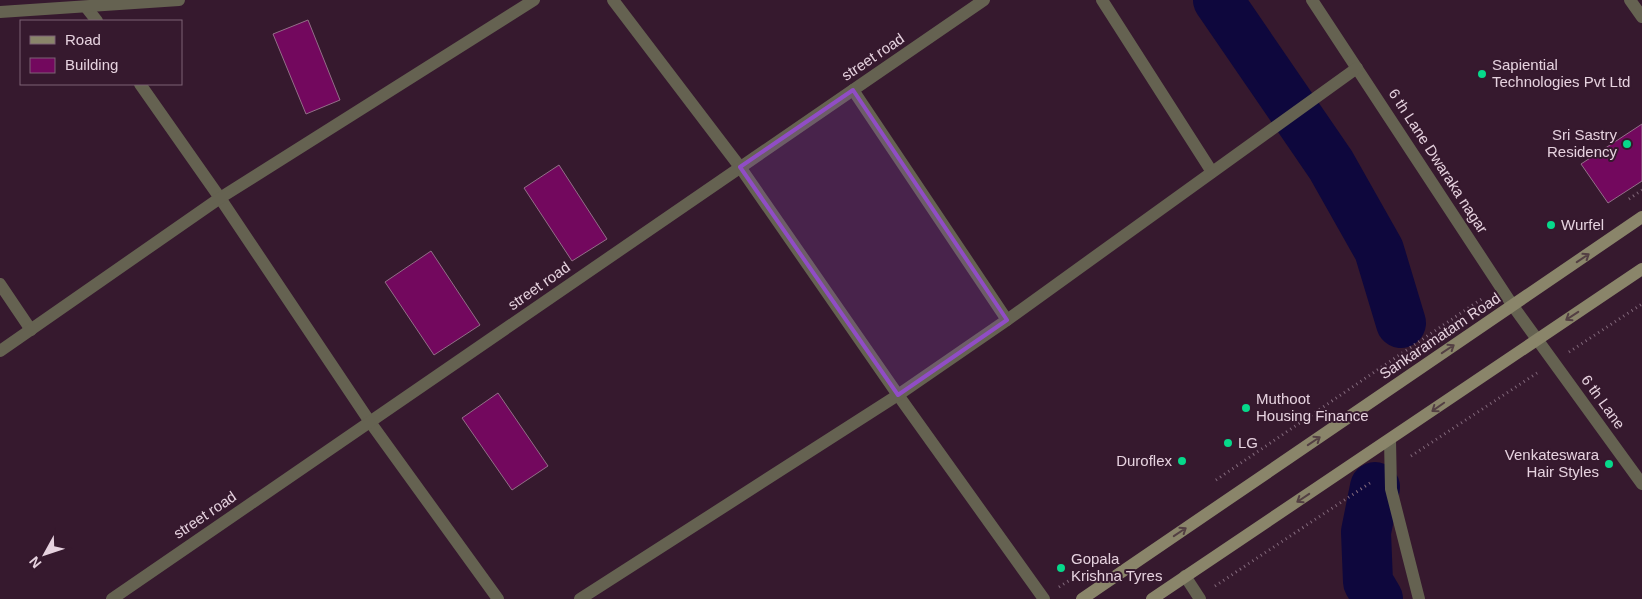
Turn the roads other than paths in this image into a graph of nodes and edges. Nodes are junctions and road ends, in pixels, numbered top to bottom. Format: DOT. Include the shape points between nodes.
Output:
graph roads {
  1 [pos="179,0"];
  2 [pos="534,0"];
  3 [pos="613,0"];
  4 [pos="984,0"];
  5 [pos="1102,0"];
  6 [pos="1312,0"];
  7 [pos="1630,0"];
  8 [pos="86,6"];
  9 [pos="0,12"];
  10 [pos="1642,17"];
  11 [pos="95,20"];
  12 [pos="1357,68"];
  13 [pos="141,85"];
  14 [pos="853,90"];
  15 [pos="740,167"];
  16 [pos="1212,172"];
  17 [pos="220,198"];
  18 [pos="1642,217"];
  19 [pos="1642,270"];
  20 [pos="0,284"];
  21 [pos="1513,306"];
  22 [pos="1007,320"];
  23 [pos="31,330"];
  24 [pos="1537,339"];
  25 [pos="0,351"];
  26 [pos="898,395"];
  27 [pos="370,422"];
  28 [pos="1390,440"];
  29 [pos="1642,484"];
  30 [pos="1185,576"];
  31 [pos="1199,598"];
  32 [pos="112,599"];
  33 [pos="498,599"];
  34 [pos="580,599"];
  35 [pos="1044,599"];
  36 [pos="1082,599"];
  37 [pos="1152,599"];
  38 [pos="1419,599"];
  1 -- 8 [label="street"];
  2 -- 17 [label="street"];
  3 -- 15 [label="street"];
  4 -- 14 [label="street, street road"];
  5 -- 16 [label="street"];
  6 -- 12 [label="street, 6 th Lane Dwaraka nagar"];
  7 -- 10 [label="street"];
  8 -- 9 [label="street"];
  8 -- 11 [label="street"];
  12 -- 16 [label="street"];
  12 -- 21 [label="street, 6 th Lane Dwaraka nagar"];
  13 -- 17 [label="street"];
  14 -- 15 [label="street, street road"];
  14 -- 22 [label="street"];
  15 -- 26 [label="street"];
  15 -- 27 [label="street, street road"];
  16 -- 22 [label="street"];
  17 -- 23 [label="street"];
  17 -- 27 [label="street"];
  21 -- 18 [label="main road, Sankaramatam Road, one-way"];
  19 -- 24 [label="main road, one-way"];
  20 -- 23 [label="street"];
  21 -- 24 [label="street, 6 th Lane Dwaraka nagar"];
  36 -- 21 [label="main road, Sankaramatam Road, one-way"];
  22 -- 26 [label="street"];
  23 -- 25 [label="street"];
  24 -- 28 [label="main road, one-way"];
  24 -- 29 [label="street, 6 th Lane"];
  26 -- 34 [label="street"];
  26 -- 35 [label="street"];
  27 -- 32 [label="street, street road"];
  27 -- 33 [label="street"];
  28 -- 30 [label="main road, one-way"];
  28 -- 38 [label="street" via="1391,489"];
  30 -- 31 [label="street"];
  30 -- 37 [label="main road"];
}
